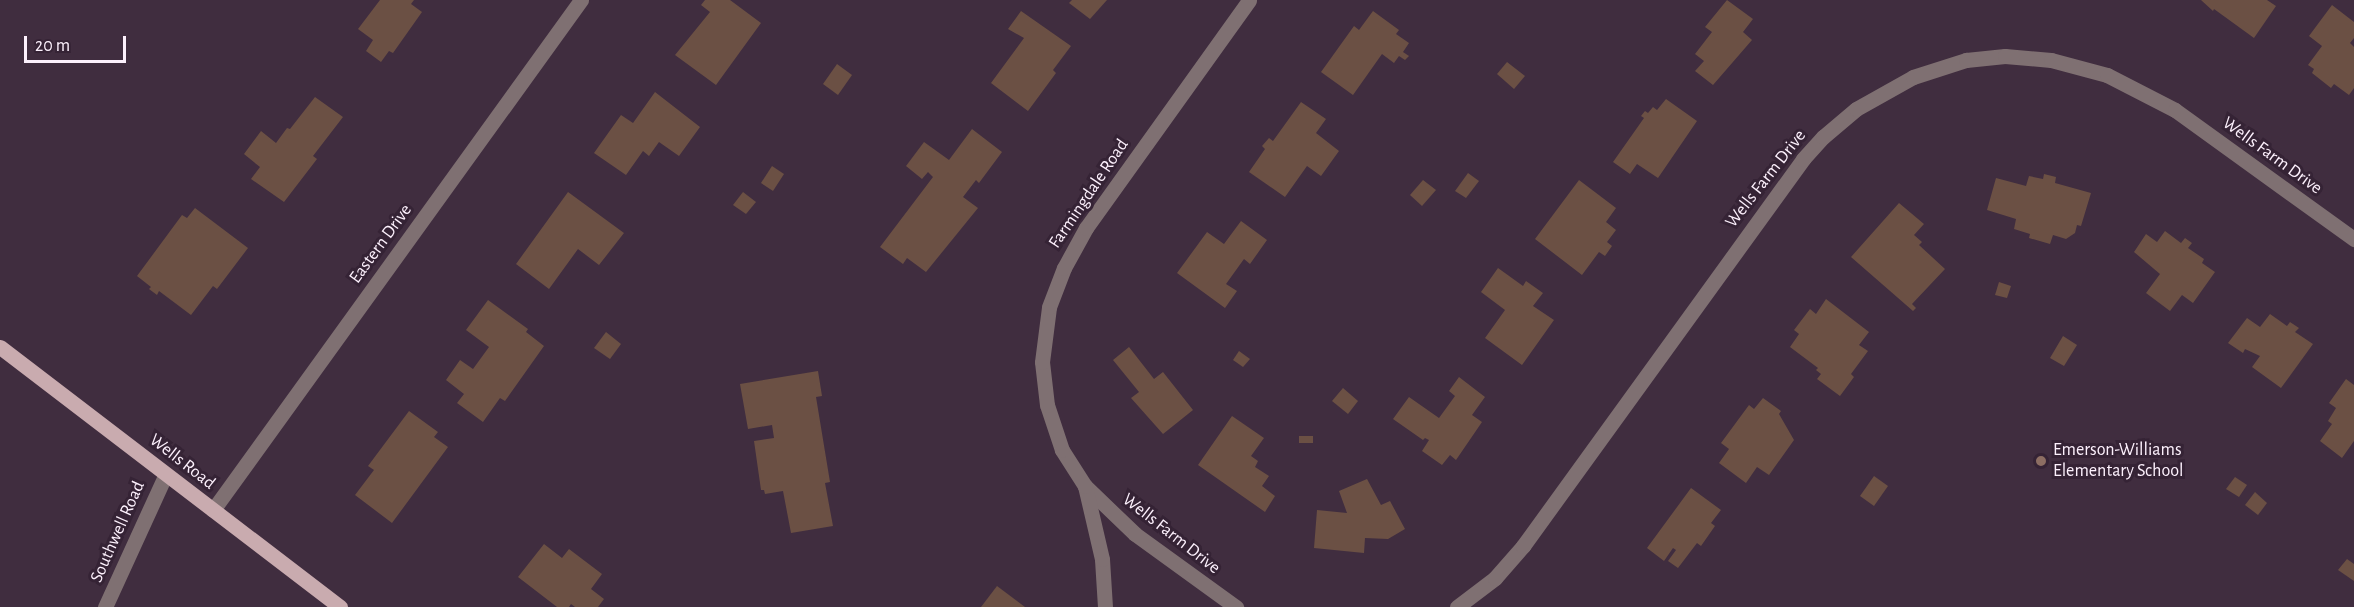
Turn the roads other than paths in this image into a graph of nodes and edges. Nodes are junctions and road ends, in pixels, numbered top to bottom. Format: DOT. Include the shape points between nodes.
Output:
graph roads {
  1 [pos="581,0"];
  2 [pos="1249,0"];
  3 [pos="2354,239"];
  4 [pos="0,347"];
  5 [pos="166,474"];
  6 [pos="1085,486"];
  7 [pos="213,510"];
  8 [pos="105,607"];
  9 [pos="340,607"];
  10 [pos="1104,607"];
  11 [pos="1236,607"];
  12 [pos="1457,607"];
  1 -- 7 [label="street, Eastern Drive"];
  2 -- 6 [label="street, Farmingdale Road" via="1086,228 1053,294 1043,348 1046,397 1057,440"];
  3 -- 12 [label="street, Wells Farm Drive" via="2175,110 2107,75 2051,60 2005,56 1966,60 1913,77 1856,109 1823,136 1803,159 1523,546 1495,578"];
  4 -- 5 [label="main road, Wells Road"];
  5 -- 7 [label="main road, Wells Road"];
  5 -- 8 [label="street, Southwell Road"];
  6 -- 10 [label="street, Farmingdale Road" via="1102,559"];
  6 -- 11 [label="street, Wells Farm Drive" via="1135,534"];
  7 -- 9 [label="main road, Wells Road"];
}
